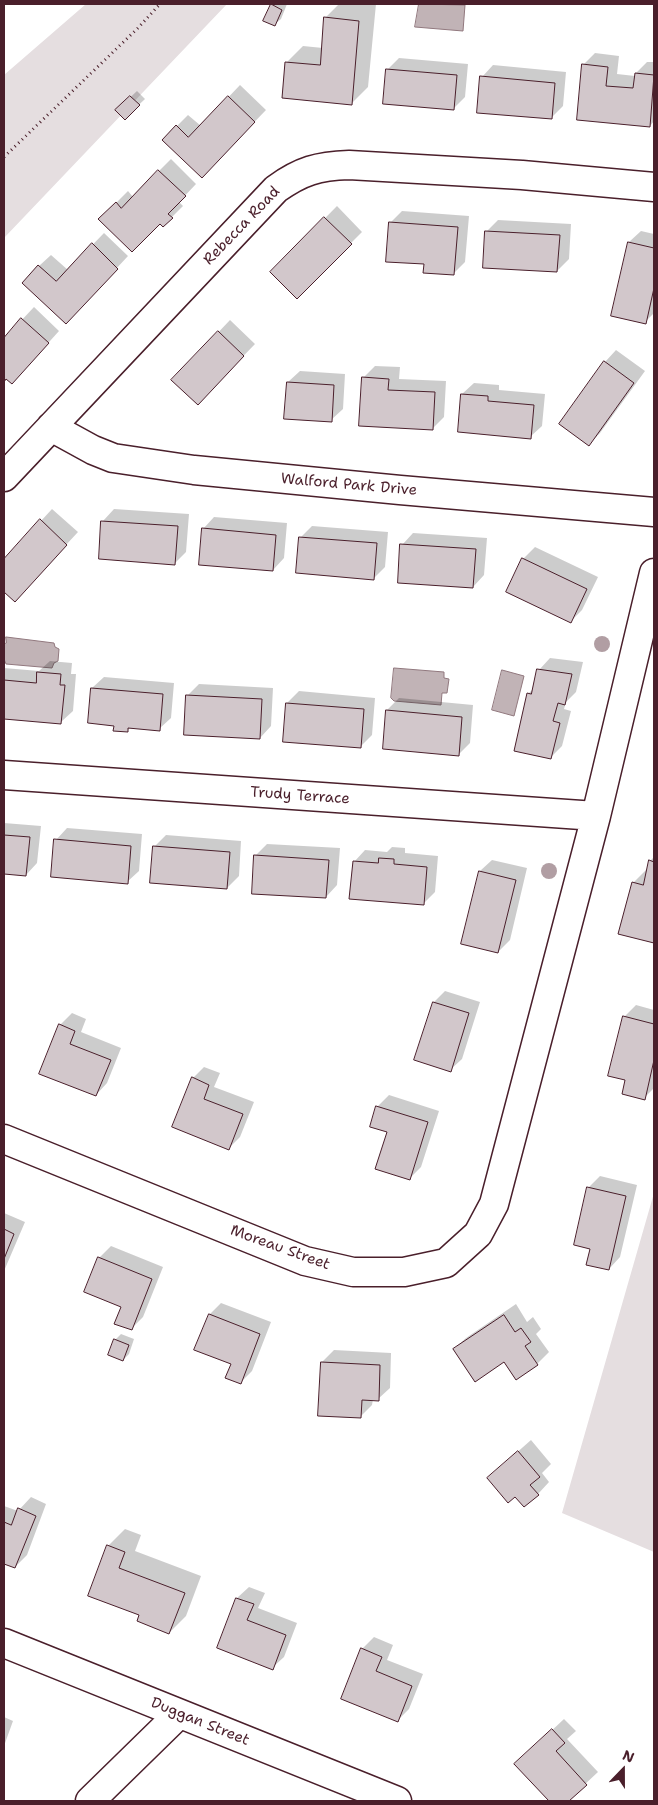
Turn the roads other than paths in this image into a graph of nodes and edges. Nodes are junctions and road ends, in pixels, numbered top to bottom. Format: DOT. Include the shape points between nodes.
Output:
graph roads {
  1 [pos="654,187"];
  2 [pos="50,427"];
  3 [pos="4,477"];
  4 [pos="654,512"];
  5 [pos="654,573"];
  6 [pos="4,775"];
  7 [pos="596,816"];
  8 [pos="4,1139"];
  9 [pos="4,1643"];
  10 [pos="179,1714"];
  11 [pos="90,1801"];
  12 [pos="396,1801"];
  1 -- 2 [label="street, Rebecca Road" via="349,164 307,170 276,189"];
  2 -- 3 [label="street, Rebecca Road"];
  2 -- 4 [label="street, Walford Park Drive" via="113,458 194,470"];
  5 -- 7 [label="street"];
  6 -- 7 [label="street, Trudy Terrace"];
  7 -- 8 [label="street, Moreau Street" via="494,1204 478,1234 446,1263 404,1272 353,1272 305,1261"];
  9 -- 10 [label="street, Duggan Street"];
  10 -- 11 [label="street"];
  10 -- 12 [label="street, Duggan Street"];
}
